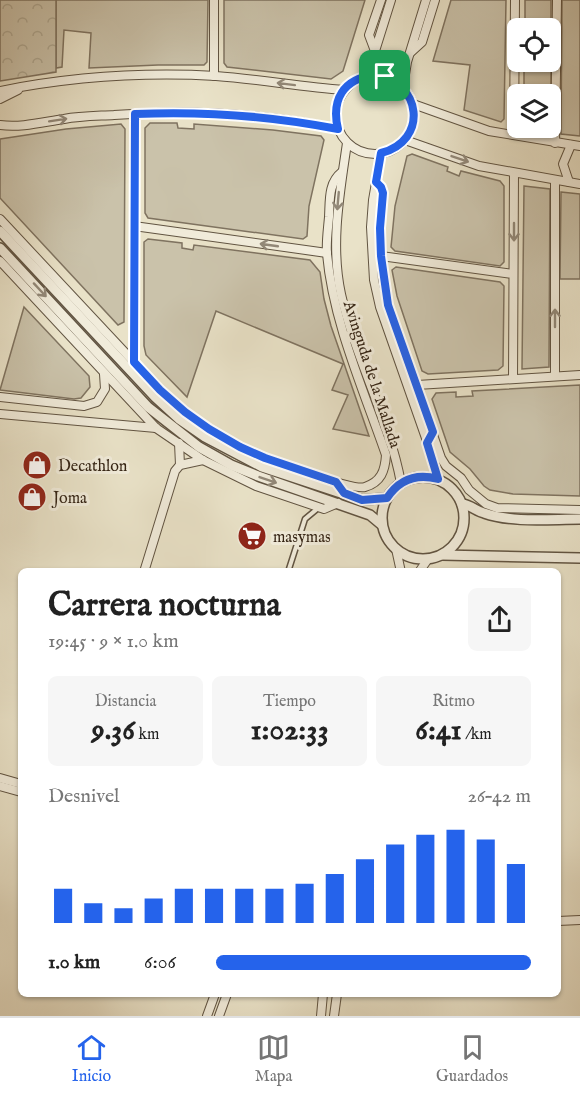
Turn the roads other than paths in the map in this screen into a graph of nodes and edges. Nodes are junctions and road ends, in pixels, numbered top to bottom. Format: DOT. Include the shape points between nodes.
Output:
graph roads {
  1 [pos="214,0"];
  2 [pos="381,0"];
  3 [pos="391,0"];
  4 [pos="426,0"];
  5 [pos="435,0"];
  6 [pos="515,0"];
  7 [pos="556,0"];
  8 [pos="375,51"];
  9 [pos="409,52"];
  10 [pos="214,76"];
  11 [pos="363,77"];
  12 [pos="514,84"];
  13 [pos="27,86"];
  14 [pos="403,87"];
  15 [pos="344,90"];
  16 [pos="0,91"];
  17 [pos="0,99"];
  18 [pos="413,104"];
  19 [pos="135,114"];
  20 [pos="0,125"];
  21 [pos="338,129"];
  22 [pos="507,134"];
  23 [pos="529,138"];
  24 [pos="405,140"];
  25 [pos="347,143"];
  26 [pos="555,143"];
  27 [pos="576,145"];
  28 [pos="381,153"];
  29 [pos="342,172"];
  30 [pos="514,173"];
  31 [pos="555,180"];
  32 [pos="376,182"];
  33 [pos="568,182"];
  34 [pos="580,184"];
  35 [pos="0,219"];
  36 [pos="134,226"];
  37 [pos="0,231"];
  38 [pos="0,248"];
  39 [pos="327,253"];
  40 [pos="381,256"];
  41 [pos="0,261"];
  42 [pos="513,274"];
  43 [pos="134,362"];
  44 [pos="104,374"];
  45 [pos="580,375"];
  46 [pos="555,376"];
  47 [pos="513,379"];
  48 [pos="417,385"];
  49 [pos="0,397"];
  50 [pos="0,414"];
  51 [pos="156,428"];
  52 [pos="433,432"];
  53 [pos="380,439"];
  54 [pos="390,442"];
  55 [pos="179,443"];
  56 [pos="427,443"];
  57 [pos="203,460"];
  58 [pos="180,465"];
  59 [pos="438,479"];
  60 [pos="336,482"];
  61 [pos="401,483"];
  62 [pos="344,493"];
  63 [pos="387,498"];
  64 [pos="338,503"];
  65 [pos="462,504"];
  66 [pos="525,508"];
  67 [pos="324,509"];
  68 [pos="580,510"];
  69 [pos="511,518"];
  70 [pos="580,519"];
  71 [pos="382,525"];
  72 [pos="396,549"];
  73 [pos="442,555"];
  74 [pos="580,558"];
  75 [pos="428,559"];
  76 [pos="145,568"];
  77 [pos="289,568"];
  78 [pos="400,568"];
  79 [pos="422,568"];
  80 [pos="0,778"];
  81 [pos="18,783"];
  82 [pos="0,786"];
  83 [pos="18,791"];
  84 [pos="580,920"];
  85 [pos="561,921"];
  86 [pos="214,997"];
  87 [pos="226,997"];
  88 [pos="324,997"];
  89 [pos="337,997"];
  90 [pos="207,1016"];
  91 [pos="219,1016"];
  92 [pos="321,1016"];
  93 [pos="334,1016"];
  1 -- 10 [label="street"];
  2 -- 8 [label="street" via="369,34"];
  3 -- 8 [label="street"];
  4 -- 9 [label="street"];
  5 -- 9 [label="street" via="422,42"];
  6 -- 12 [label="street"];
  7 -- 26 [label="street"];
  8 -- 11 [label="street"];
  9 -- 14 [label="street"];
  10 -- 13 [label="street" via="94,78"];
  15 -- 10 [label="street, one-way"];
  11 -- 14 [label="street" via="385,76"];
  11 -- 15 [label="street"];
  13 -- 16 [label="street"];
  13 -- 17 [label="street"];
  14 -- 18 [label="street"];
  15 -- 21 [label="street" via="335,109"];
  18 -- 22 [label="street"];
  18 -- 24 [label="street" via="413,123"];
  20 -- 19 [label="street, one-way"];
  19 -- 21 [label="street" via="207,113"];
  19 -- 36 [label="street"];
  21 -- 25 [label="street"];
  23 -- 26 [label="street"];
  24 -- 28 [label="street"];
  24 -- 30 [label="street, one-way" via="479,166"];
  25 -- 28 [label="street" via="363,152"];
  25 -- 29 [label="street, Avinguda de la Mallada"];
  26 -- 27 [label="street"];
  27 -- 33 [label="street" via="563,165"];
  28 -- 32 [label="street, Avinguda de la Mallada"];
  29 -- 39 [label="street, Avinguda de la Mallada" via="332,183"];
  29 -- 54 [label="street, Avinguda de la Mallada, one-way" via="337,253 340,291"];
  30 -- 31 [label="street"];
  30 -- 42 [label="street, one-way"];
  31 -- 33 [label="street"];
  46 -- 31 [label="street, one-way"];
  32 -- 40 [label="street, Avinguda de la Mallada" via="383,193"];
  32 -- 56 [label="street, Avinguda de la Mallada" via="371,227 374,279"];
  33 -- 34 [label="street"];
  35 -- 43 [label="street"];
  39 -- 36 [label="street, one-way"];
  36 -- 43 [label="street"];
  37 -- 62 [label="street" via="179,418 205,437 262,467"];
  38 -- 64 [label="street, one-way" via="148,407 172,427 231,465"];
  39 -- 53 [label="street, Avinguda de la Mallada" via="340,323"];
  40 -- 42 [label="street"];
  40 -- 48 [label="street, Avinguda de la Mallada" via="388,305"];
  41 -- 44 [label="street"];
  42 -- 47 [label="street"];
  43 -- 60 [label="street" via="160,390 209,429 265,458"];
  44 -- 49 [label="street" via="105,389 98,402 84,406"];
  44 -- 51 [label="street"];
  45 -- 46 [label="street"];
  46 -- 47 [label="street"];
  47 -- 48 [label="street"];
  48 -- 52 [label="street, Avinguda de la Mallada"];
  50 -- 51 [label="street"];
  51 -- 55 [label="street"];
  52 -- 56 [label="street"];
  52 -- 66 [label="street, Avinguda de la Mallada" via="441,458 469,490 497,508"];
  53 -- 54 [label="street"];
  53 -- 60 [label="street, Avinguda de la Mallada" via="386,462 378,481 363,488"];
  54 -- 61 [label="street, Avinguda de la Mallada"];
  55 -- 57 [label="street"];
  55 -- 58 [label="street"];
  56 -- 59 [label="street, Avinguda de la Mallada"];
  57 -- 58 [label="street"];
  57 -- 67 [label="street" via="256,486"];
  58 -- 76 [label="street"];
  59 -- 61 [label="street" via="419,477"];
  59 -- 65 [label="street" via="453,489"];
  60 -- 62 [label="street"];
  61 -- 63 [label="street"];
  62 -- 63 [label="street" via="362,500"];
  63 -- 71 [label="street"];
  64 -- 67 [label="street"];
  64 -- 71 [label="street" via="370,515"];
  65 -- 69 [label="street"];
  65 -- 73 [label="street" via="465,516 461,534"];
  66 -- 68 [label="street, Avinguda de la Mallada"];
  66 -- 69 [label="street"];
  67 -- 77 [label="lane" via="316,509 305,519"];
  69 -- 70 [label="street"];
  71 -- 72 [label="street"];
  72 -- 75 [label="street" via="411,557"];
  72 -- 78 [label="street"];
  73 -- 74 [label="street"];
  73 -- 75 [label="street"];
  75 -- 79 [label="street"];
  80 -- 81 [label="street"];
  82 -- 83 [label="street"];
  84 -- 85 [label="street"];
  86 -- 90 [label="street"];
  87 -- 91 [label="street"];
  88 -- 92 [label="street"];
  89 -- 93 [label="street"];
}
